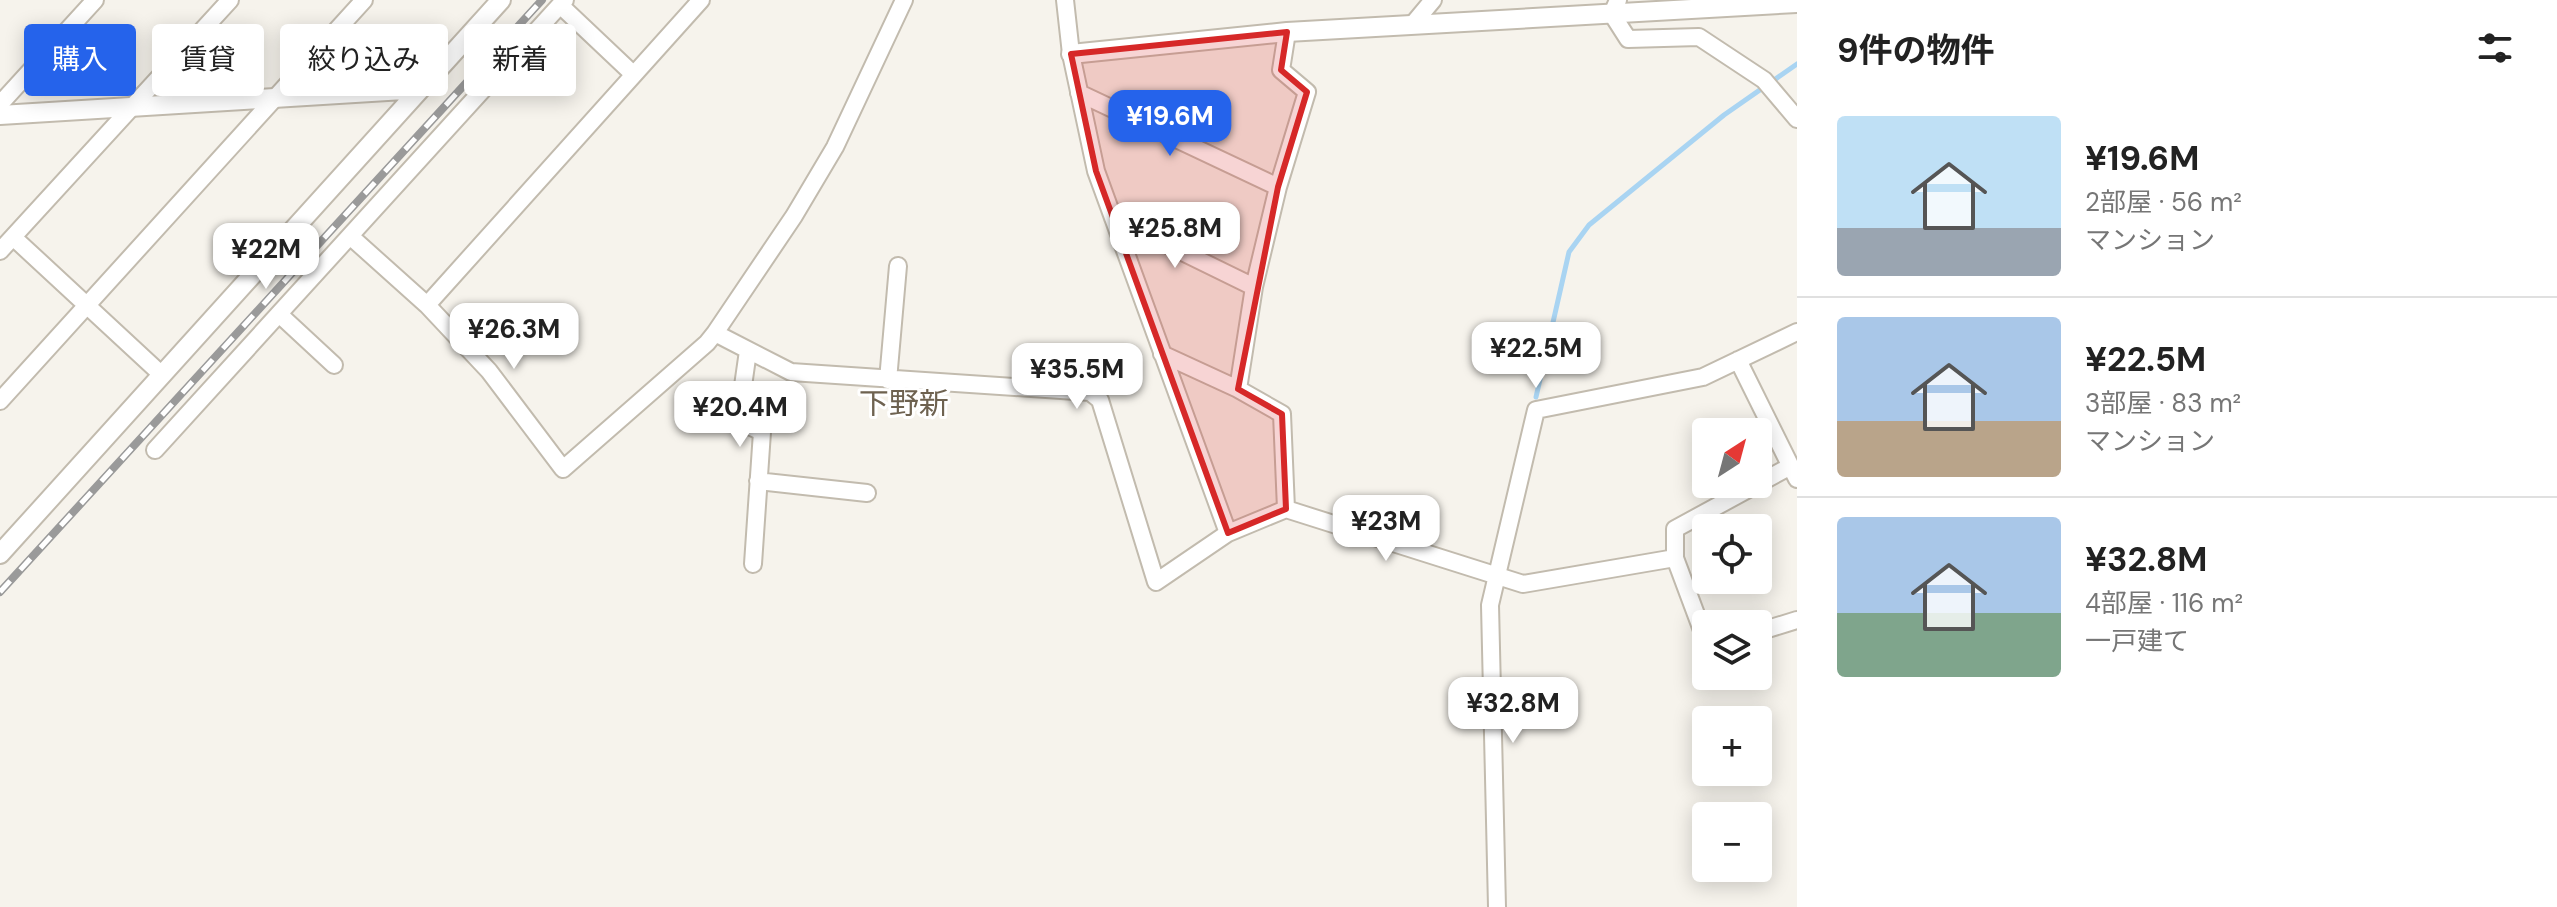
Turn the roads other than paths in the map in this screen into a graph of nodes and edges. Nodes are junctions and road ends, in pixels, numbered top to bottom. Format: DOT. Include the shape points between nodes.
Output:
graph roads {
  1 [pos="95,0"];
  2 [pos="230,0"];
  3 [pos="364,0"];
  4 [pos="501,0"];
  5 [pos="701,0"];
  6 [pos="904,0"];
  7 [pos="1065,0"];
  8 [pos="1433,0"];
  9 [pos="562,3"];
  10 [pos="1797,3"];
  11 [pos="1615,7"];
  12 [pos="1413,24"];
  13 [pos="1287,32"];
  14 [pos="1071,54"];
  15 [pos="448,58"];
  16 [pos="633,74"];
  17 [pos="1079,93"];
  18 [pos="293,96"];
  19 [pos="414,96"];
  20 [pos="275,97"];
  21 [pos="0,104"];
  22 [pos="132,107"];
  23 [pos="0,115"];
  24 [pos="1797,119"];
  25 [pos="1278,187"];
  26 [pos="1113,218"];
  27 [pos="350,236"];
  28 [pos="13,237"];
  29 [pos="0,251"];
  30 [pos="898,266"];
  31 [pos="1254,287"];
  32 [pos="427,305"];
  33 [pos="87,306"];
  34 [pos="279,314"];
  35 [pos="1797,332"];
  36 [pos="715,333"];
  37 [pos="748,351"];
  38 [pos="1162,354"];
  39 [pos="1738,360"];
  40 [pos="334,365"];
  41 [pos="162,375"];
  42 [pos="888,380"];
  43 [pos="1238,389"];
  44 [pos="0,401"];
  45 [pos="155,450"];
  46 [pos="1793,473"];
  47 [pos="758,481"];
  48 [pos="867,493"];
  49 [pos="1286,509"];
  50 [pos="1228,533"];
  51 [pos="0,554"];
  52 [pos="1675,558"];
  53 [pos="753,564"];
  54 [pos="1498,578"];
  55 [pos="1694,610"];
  56 [pos="1797,620"];
  57 [pos="1772,628"];
  58 [pos="1497,907"];
  1 -- 21 [label="street"];
  2 -- 22 [label="street"];
  3 -- 20 [label="street"];
  4 -- 15 [label="street"];
  5 -- 16 [label="street"];
  6 -- 36 [label="street" via="835,147"];
  7 -- 14 [label="street"];
  8 -- 12 [label="street"];
  9 -- 16 [label="street"];
  9 -- 27 [label="street"];
  10 -- 11 [label="street"];
  11 -- 12 [label="street"];
  11 -- 24 [label="street" via="1628,39 1699,37 1764,80"];
  12 -- 13 [label="street"];
  13 -- 14 [label="street"];
  13 -- 25 [label="street" via="1281,70 1307,92"];
  14 -- 17 [label="street"];
  16 -- 32 [label="street"];
  17 -- 25 [label="street"];
  17 -- 26 [label="street" via="1096,171"];
  18 -- 20 [label="street"];
  19 -- 41 [label="street"];
  20 -- 22 [label="street"];
  20 -- 33 [label="street"];
  22 -- 23 [label="street"];
  22 -- 28 [label="street"];
  25 -- 31 [label="street"];
  26 -- 31 [label="street"];
  26 -- 38 [label="street"];
  27 -- 32 [label="street"];
  27 -- 34 [label="street"];
  28 -- 29 [label="street"];
  28 -- 33 [label="street"];
  30 -- 42 [label="street"];
  31 -- 43 [label="street"];
  32 -- 36 [label="street" via="489,371 563,469"];
  33 -- 41 [label="street"];
  33 -- 44 [label="street"];
  34 -- 40 [label="street"];
  34 -- 45 [label="street"];
  35 -- 39 [label="street"];
  36 -- 37 [label="street"];
  37 -- 42 [label="street" via="791,372"];
  37 -- 47 [label="street" via="738,421 762,432"];
  38 -- 43 [label="street"];
  38 -- 50 [label="street"];
  39 -- 46 [label="street"];
  39 -- 54 [label="street" via="1703,377 1536,410"];
  41 -- 51 [label="street"];
  42 -- 50 [label="street" via="1090,392 1100,400 1156,582"];
  43 -- 49 [label="street" via="1282,414"];
  46 -- 52 [label="street" via="1675,529"];
  47 -- 48 [label="street"];
  47 -- 53 [label="street"];
  49 -- 50 [label="street"];
  49 -- 54 [label="street"];
  52 -- 54 [label="street" via="1523,584"];
  52 -- 55 [label="street"];
  54 -- 58 [label="street" via="1490,605"];
  56 -- 57 [label="street"];
}
